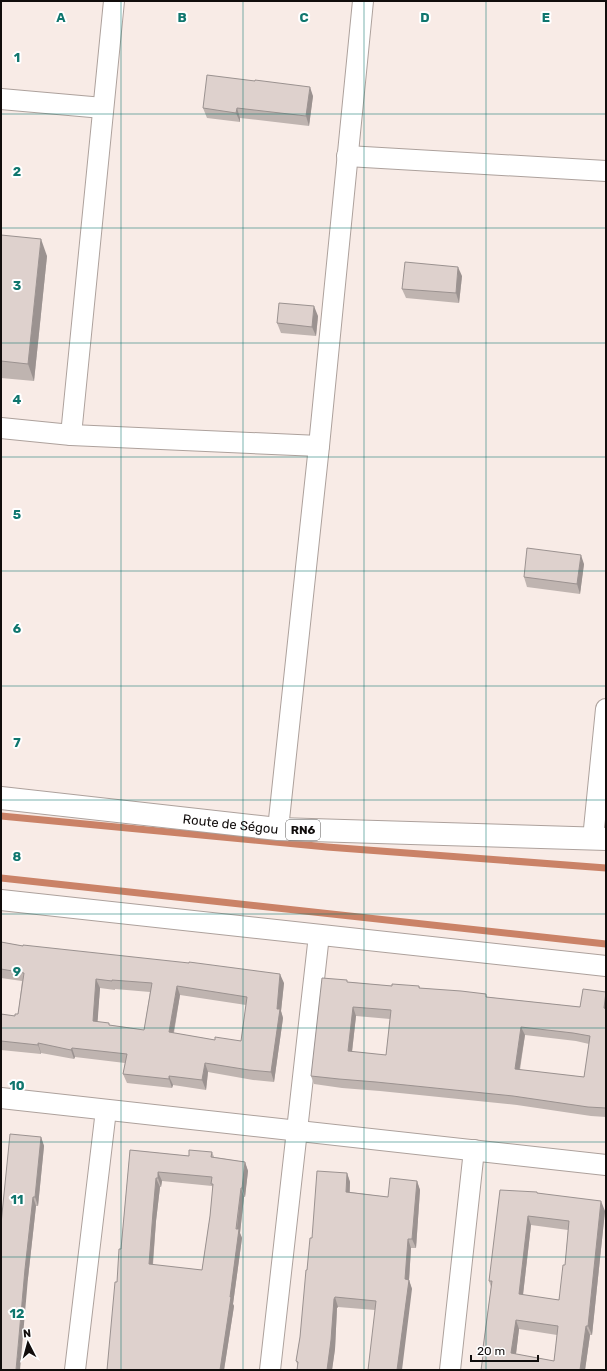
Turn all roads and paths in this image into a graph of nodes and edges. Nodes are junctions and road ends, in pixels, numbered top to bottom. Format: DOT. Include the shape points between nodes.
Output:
graph roads {
  1 [pos="114,1"];
  2 [pos="363,1"];
  3 [pos="1,99"];
  4 [pos="103,108"];
  5 [pos="347,156"];
  6 [pos="606,171"];
  7 [pos="1,428"];
  8 [pos="71,435"];
  9 [pos="319,446"];
  10 [pos="606,709"];
  11 [pos="1,798"];
  12 [pos="278,829"];
  13 [pos="600,839"];
  14 [pos="1,900"];
  15 [pos="319,935"];
  16 [pos="606,966"];
  17 [pos="1,1098"];
  18 [pos="106,1110"];
  19 [pos="296,1130"];
  20 [pos="474,1150"];
  21 [pos="606,1165"];
  22 [pos="75,1370"];
  23 [pos="270,1370"];
  24 [pos="450,1370"];
  1 -- 4 [label="street"];
  2 -- 5 [label="street"];
  3 -- 4 [label="street"];
  4 -- 8 [label="street"];
  5 -- 6 [label="street"];
  5 -- 9 [label="street"];
  7 -- 8 [label="street"];
  8 -- 9 [label="street"];
  9 -- 12 [label="street"];
  10 -- 13 [label="street"];
  11 -- 12 [label="highway, Route de Ségou / RN6"];
  12 -- 13 [label="highway, Route de Ségou / RN6"];
  14 -- 15 [label="street"];
  15 -- 16 [label="street"];
  15 -- 19 [label="street"];
  17 -- 18 [label="street"];
  18 -- 19 [label="street"];
  18 -- 22 [label="street"];
  19 -- 20 [label="street"];
  19 -- 23 [label="street"];
  20 -- 21 [label="street"];
  20 -- 24 [label="street"];
}
